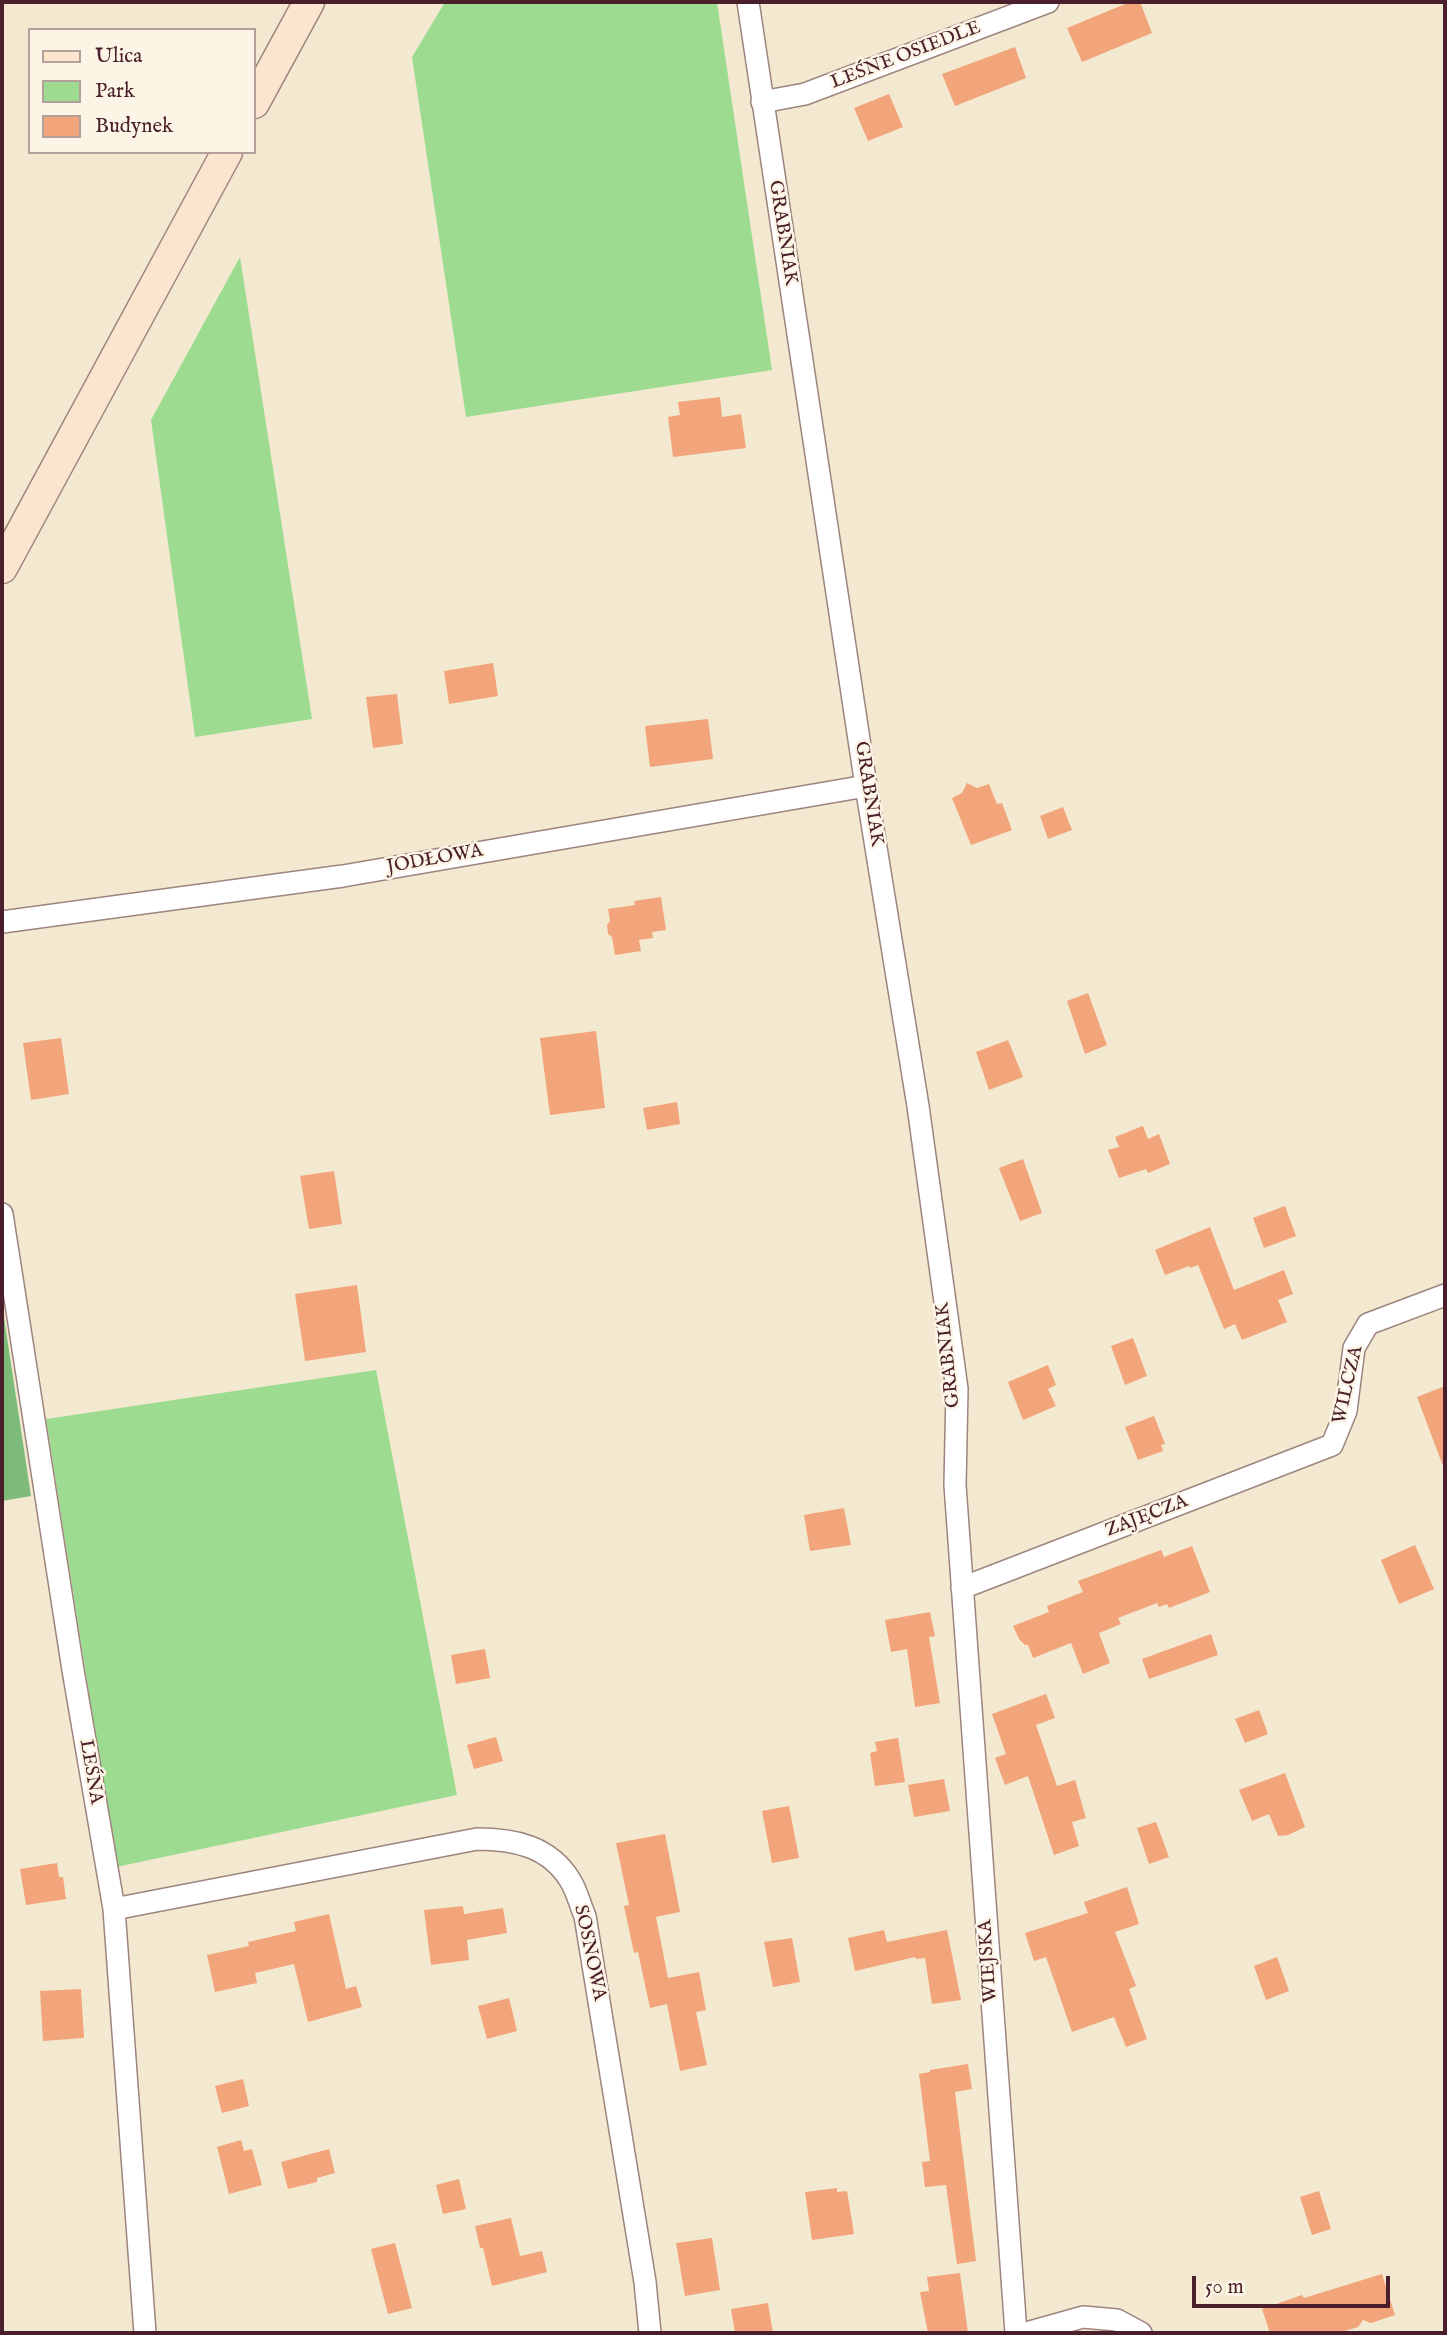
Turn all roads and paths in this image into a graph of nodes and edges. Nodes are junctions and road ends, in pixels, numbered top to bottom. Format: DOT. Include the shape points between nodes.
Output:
graph roads {
  1 [pos="309,2"];
  2 [pos="748,2"];
  3 [pos="1048,2"];
  4 [pos="256,99"];
  5 [pos="762,102"];
  6 [pos="226,154"];
  7 [pos="2,568"];
  8 [pos="866,786"];
  9 [pos="2,922"];
  10 [pos="2,1214"];
  11 [pos="1445,1295"];
  12 [pos="1332,1445"];
  13 [pos="962,1588"];
  14 [pos="114,1909"];
  15 [pos="145,2333"];
  16 [pos="650,2333"];
  17 [pos="1016,2333"];
  18 [pos="1026,2333"];
  19 [pos="1141,2333"];
  1 -- 4 [label="main road"];
  2 -- 5 [label="street, GRABNIAK"];
  3 -- 5 [label="street, LEŚNE OSIEDLE" via="805,94"];
  5 -- 8 [label="street, GRABNIAK"];
  6 -- 7 [label="main road"];
  8 -- 9 [label="street, JODŁOWA" via="343,876"];
  8 -- 13 [label="street, GRABNIAK" via="918,1106 957,1389 955,1485"];
  10 -- 14 [label="street, LEŚNA"];
  11 -- 12 [label="street, WILCZA" via="1368,1324 1354,1348 1346,1411"];
  12 -- 13 [label="street, ZAJĘCZA"];
  13 -- 17 [label="street, WIEJSKA"];
  14 -- 15 [label="street, LEŚNA"];
  14 -- 16 [label="street, SOSNOWA" via="477,1839 504,1839 532,1847 554,1861 570,1880 585,1916"];
  18 -- 19 [label="street" via="1083,2317 1117,2320"];
}
